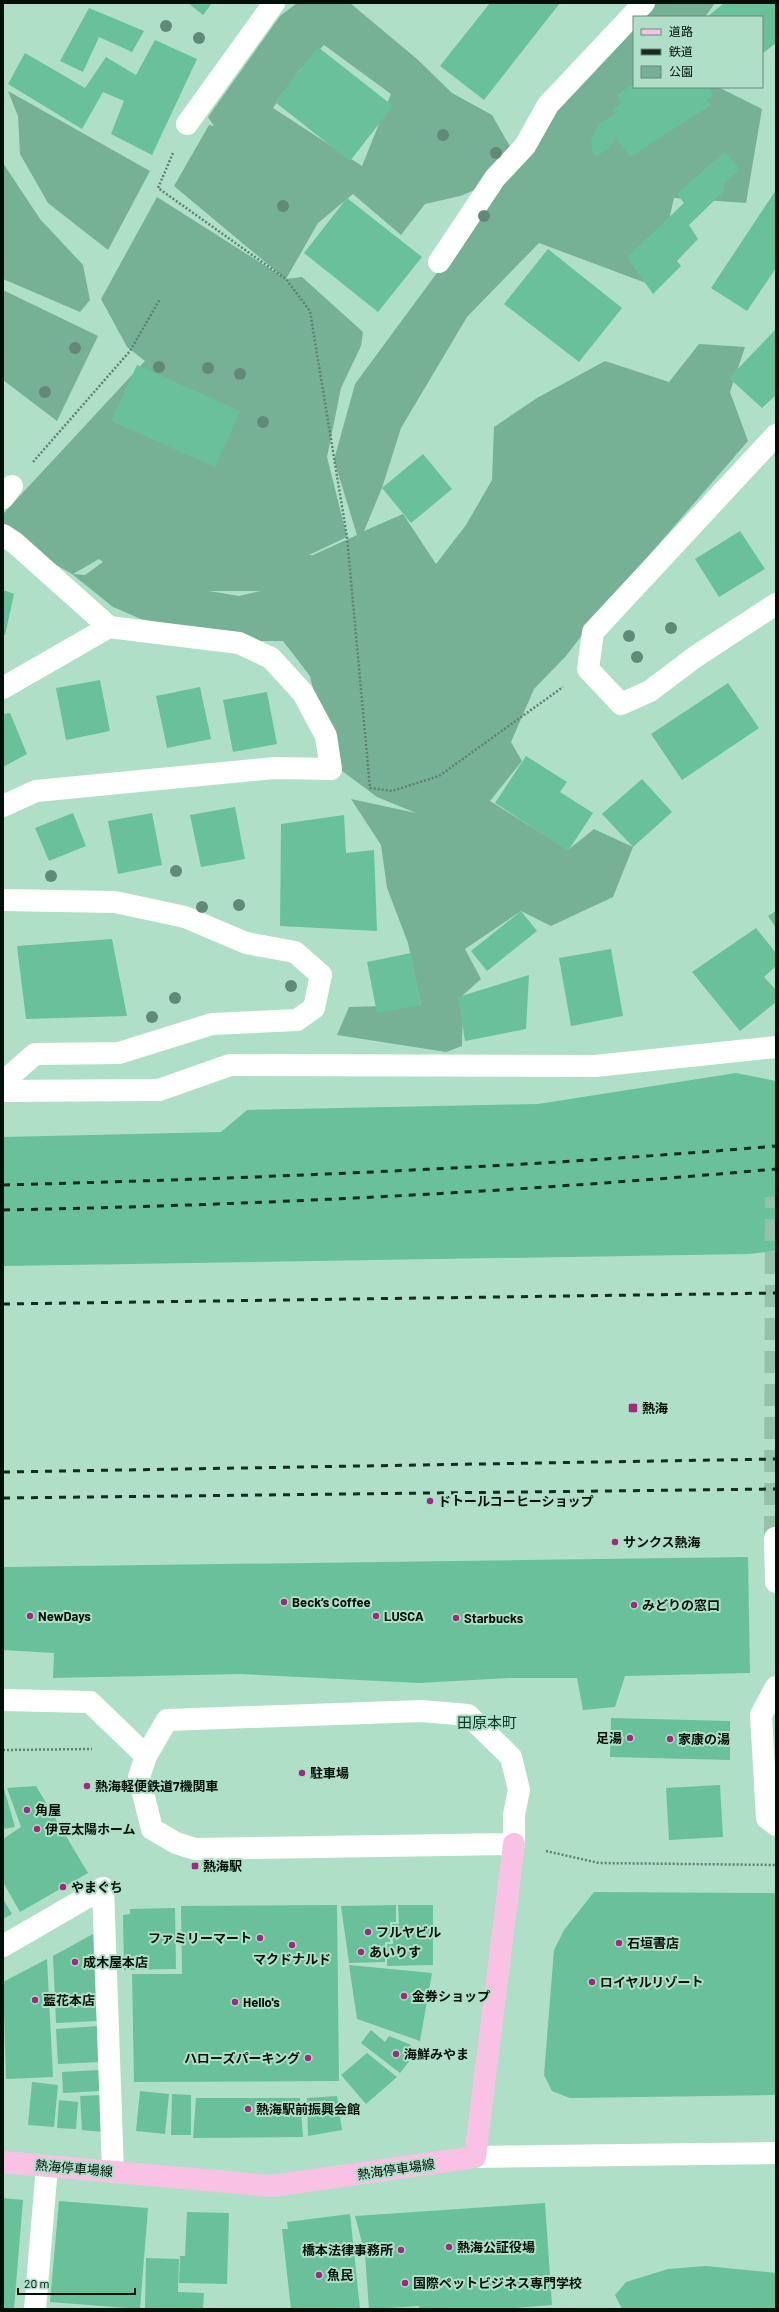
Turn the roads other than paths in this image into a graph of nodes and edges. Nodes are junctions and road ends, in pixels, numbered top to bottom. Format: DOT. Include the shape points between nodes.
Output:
graph roads {
  1 [pos="274,3"];
  2 [pos="644,3"];
  3 [pos="187,124"];
  4 [pos="439,262"];
  5 [pos="776,435"];
  6 [pos="3,535"];
  7 [pos="776,604"];
  8 [pos="109,627"];
  9 [pos="3,688"];
  10 [pos="3,806"];
  11 [pos="3,900"];
  12 [pos="776,1047"];
  13 [pos="3,1082"];
  14 [pos="3,1091"];
  15 [pos="774,1538"];
  16 [pos="776,1582"];
  17 [pos="776,1687"];
  18 [pos="3,1700"];
  19 [pos="146,1756"];
  20 [pos="776,1825"];
  21 [pos="514,1844"];
  22 [pos="3,1946"];
  23 [pos="776,2153"];
  24 [pos="475,2157"];
  25 [pos="3,2162"];
  26 [pos="47,2166"];
  27 [pos="113,2172"];
  28 [pos="35,2309"];
  1 -- 3 [label="street"];
  2 -- 4 [label="street" via="548,105 525,146 495,178"];
  5 -- 7 [label="street" via="594,632 588,669 621,704 650,692 695,657"];
  6 -- 8 [label="street"];
  8 -- 9 [label="street"];
  8 -- 10 [label="street" via="239,643 271,658 303,694 326,736 331,769 274,768 36,791"];
  11 -- 13 [label="street" via="115,902 185,917 246,944 295,952 321,975 314,1008 297,1020 212,1024 119,1053 35,1054"];
  12 -- 14 [label="street" via="595,1066 230,1065 160,1090"];
  15 -- 16 [label="street"];
  17 -- 20 [label="street" via="761,1715 767,1818"];
  18 -- 19 [label="street" via="90,1702"];
  19 -- 21 [label="street" via="139,1777 152,1829 176,1843 195,1849"];
  19 -- 21 [label="street" via="167,1720 421,1711 468,1715 511,1757 519,1790 514,1815"];
  21 -- 24 [label="main road"];
  22 -- 27 [label="street" via="103,1888"];
  23 -- 24 [label="street"];
  24 -- 27 [label="main road, 熱海停車場線" via="272,2186"];
  25 -- 26 [label="main road, 熱海停車場線"];
  26 -- 27 [label="main road, 熱海停車場線"];
  26 -- 28 [label="street"];
}
